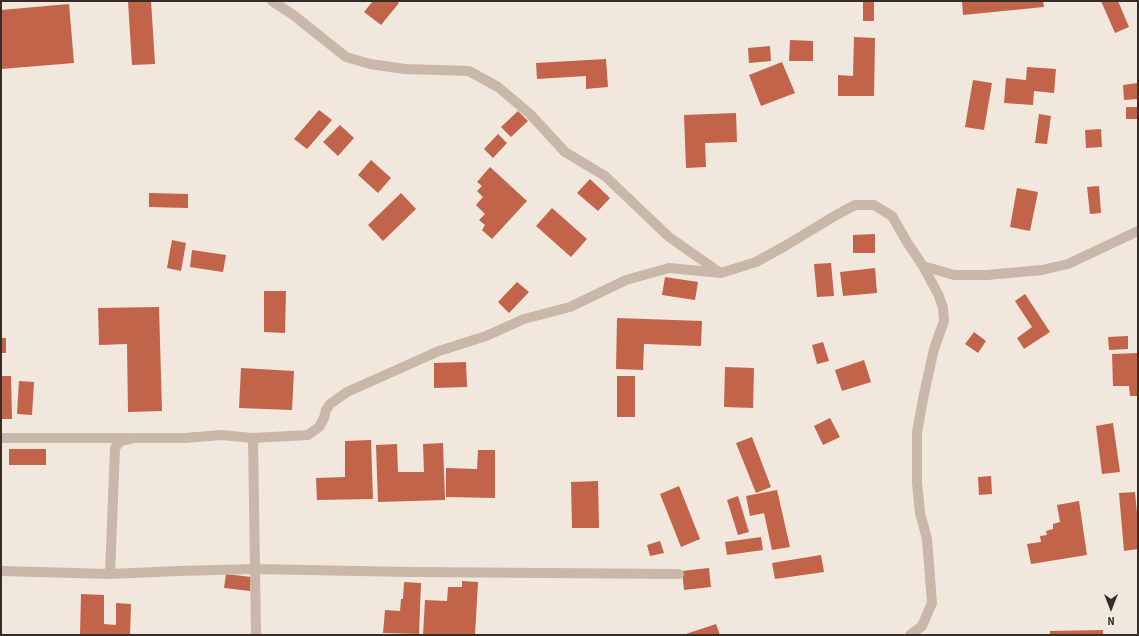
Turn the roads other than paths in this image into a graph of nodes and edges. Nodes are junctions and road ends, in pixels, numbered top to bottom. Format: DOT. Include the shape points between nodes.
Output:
graph roads {
  1 [pos="272,1"];
  2 [pos="1138,231"];
  3 [pos="924,266"];
  4 [pos="721,273"];
  5 [pos="1,438"];
  6 [pos="134,438"];
  7 [pos="253,438"];
  8 [pos="255,569"];
  9 [pos="1,570"];
  10 [pos="110,574"];
  11 [pos="678,574"];
  12 [pos="256,635"];
  13 [pos="910,635"];
  1 -- 4 [label="street" via="346,57 370,64 405,69 469,71 498,87 530,114 565,152 605,176 669,237"];
  2 -- 3 [label="street" via="1068,264 1042,270 954,275"];
  3 -- 4 [label="street" via="892,216 874,205 855,205 756,262"];
  3 -- 13 [label="street" via="939,296 944,321 934,349 917,432 917,483 932,603 922,626"];
  4 -- 7 [label="street" via="669,268 626,280 570,307 524,320 486,336 439,351 347,392 330,404 319,426 308,435"];
  5 -- 6 [label="street"];
  6 -- 7 [label="street" via="221,435"];
  6 -- 10 [label="street" via="120,441 115,448"];
  7 -- 8 [label="street"];
  8 -- 10 [label="street"];
  8 -- 11 [label="street"];
  8 -- 12 [label="street"];
  9 -- 10 [label="street"];
}
